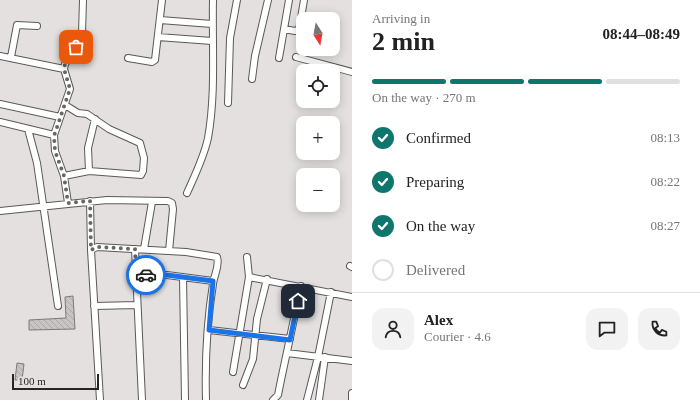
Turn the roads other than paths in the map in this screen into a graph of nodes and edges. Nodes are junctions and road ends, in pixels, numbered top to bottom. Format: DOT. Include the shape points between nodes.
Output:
graph roads {
  1 [pos="83,0"];
  2 [pos="162,0"];
  3 [pos="213,0"];
  4 [pos="237,0"];
  5 [pos="268,0"];
  6 [pos="289,0"];
  7 [pos="304,0"];
  8 [pos="160,20"];
  9 [pos="212,24"];
  10 [pos="37,26"];
  11 [pos="284,29"];
  12 [pos="158,37"];
  13 [pos="212,42"];
  14 [pos="0,56"];
  15 [pos="296,57"];
  16 [pos="11,58"];
  17 [pos="128,58"];
  18 [pos="279,58"];
  19 [pos="64,69"];
  20 [pos="352,72"];
  21 [pos="252,79"];
  22 [pos="228,103"];
  23 [pos="0,104"];
  24 [pos="65,105"];
  25 [pos="60,117"];
  26 [pos="95,119"];
  27 [pos="0,122"];
  28 [pos="28,129"];
  29 [pos="54,136"];
  30 [pos="90,171"];
  31 [pos="64,176"];
  32 [pos="187,193"];
  33 [pos="90,201"];
  34 [pos="152,202"];
  35 [pos="68,203"];
  36 [pos="43,207"];
  37 [pos="0,211"];
  38 [pos="135,249"];
  39 [pos="91,250"];
  40 [pos="144,250"];
  41 [pos="169,251"];
  42 [pos="247,257"];
  43 [pos="136,274"];
  44 [pos="183,277"];
  45 [pos="250,277"];
  46 [pos="267,279"];
  47 [pos="213,281"];
  48 [pos="301,286"];
  49 [pos="331,292"];
  50 [pos="352,297"];
  51 [pos="137,305"];
  52 [pos="58,306"];
  53 [pos="94,306"];
  54 [pos="209,330"];
  55 [pos="239,333"];
  56 [pos="255,334"];
  57 [pos="290,340"];
  58 [pos="287,353"];
  59 [pos="322,357"];
  60 [pos="352,361"];
  61 [pos="233,372"];
  62 [pos="243,385"];
  63 [pos="352,393"];
  64 [pos="100,400"];
  65 [pos="142,400"];
  66 [pos="185,400"];
  67 [pos="206,400"];
  68 [pos="274,400"];
  69 [pos="307,400"];
  70 [pos="319,400"];
  71 [pos="352,400"];
  1 -- 19 [label="street" via="84,19 80,39"];
  2 -- 8 [label="street"];
  3 -- 9 [label="street"];
  4 -- 22 [label="street" via="230,45"];
  5 -- 21 [label="street"];
  6 -- 11 [label="street"];
  7 -- 11 [label="street" via="299,30"];
  8 -- 9 [label="street"];
  8 -- 12 [label="street"];
  9 -- 13 [label="street"];
  10 -- 16 [label="street" via="17,25"];
  11 -- 18 [label="street"];
  12 -- 13 [label="street"];
  12 -- 17 [label="street" via="154,62"];
  13 -- 32 [label="street" via="208,139"];
  14 -- 16 [label="street"];
  15 -- 20 [label="street"];
  16 -- 19 [label="street"];
  19 -- 24 [label="street" via="70,89"];
  23 -- 25 [label="street"];
  24 -- 25 [label="street"];
  24 -- 26 [label="street"];
  25 -- 29 [label="street"];
  26 -- 30 [label="street" via="89,143"];
  26 -- 30 [label="street" via="109,129 140,143 143,152 143,171 138,176"];
  27 -- 28 [label="street"];
  28 -- 29 [label="street"];
  28 -- 36 [label="street" via="37,163"];
  29 -- 31 [label="street" via="55,151"];
  30 -- 31 [label="street"];
  31 -- 35 [label="street"];
  33 -- 34 [label="street"];
  33 -- 35 [label="street"];
  33 -- 39 [label="street"];
  34 -- 40 [label="street"];
  34 -- 41 [label="street" via="168,201 173,205"];
  35 -- 36 [label="street"];
  36 -- 37 [label="street"];
  36 -- 52 [label="street"];
  38 -- 39 [label="street" via="97,247"];
  38 -- 40 [label="street"];
  38 -- 43 [label="street"];
  39 -- 53 [label="street"];
  40 -- 41 [label="street"];
  41 -- 47 [label="street" via="217,257 218,265"];
  42 -- 45 [label="street"];
  43 -- 44 [label="street"];
  43 -- 51 [label="street"];
  44 -- 47 [label="street"];
  44 -- 66 [label="street"];
  45 -- 46 [label="street"];
  45 -- 55 [label="street"];
  46 -- 48 [label="street"];
  46 -- 56 [label="street"];
  47 -- 54 [label="street"];
  48 -- 49 [label="street"];
  48 -- 57 [label="street"];
  49 -- 50 [label="street"];
  49 -- 59 [label="street"];
  51 -- 53 [label="street"];
  51 -- 65 [label="street"];
  53 -- 64 [label="street"];
  54 -- 55 [label="street"];
  54 -- 67 [label="street"];
  55 -- 56 [label="street"];
  55 -- 61 [label="street"];
  56 -- 57 [label="street"];
  56 -- 62 [label="street" via="253,359"];
  57 -- 58 [label="street"];
  58 -- 59 [label="street"];
  58 -- 68 [label="street" via="278,394"];
  59 -- 60 [label="street"];
  59 -- 69 [label="street"];
  59 -- 70 [label="street"];
  63 -- 71 [label="street"];
}
